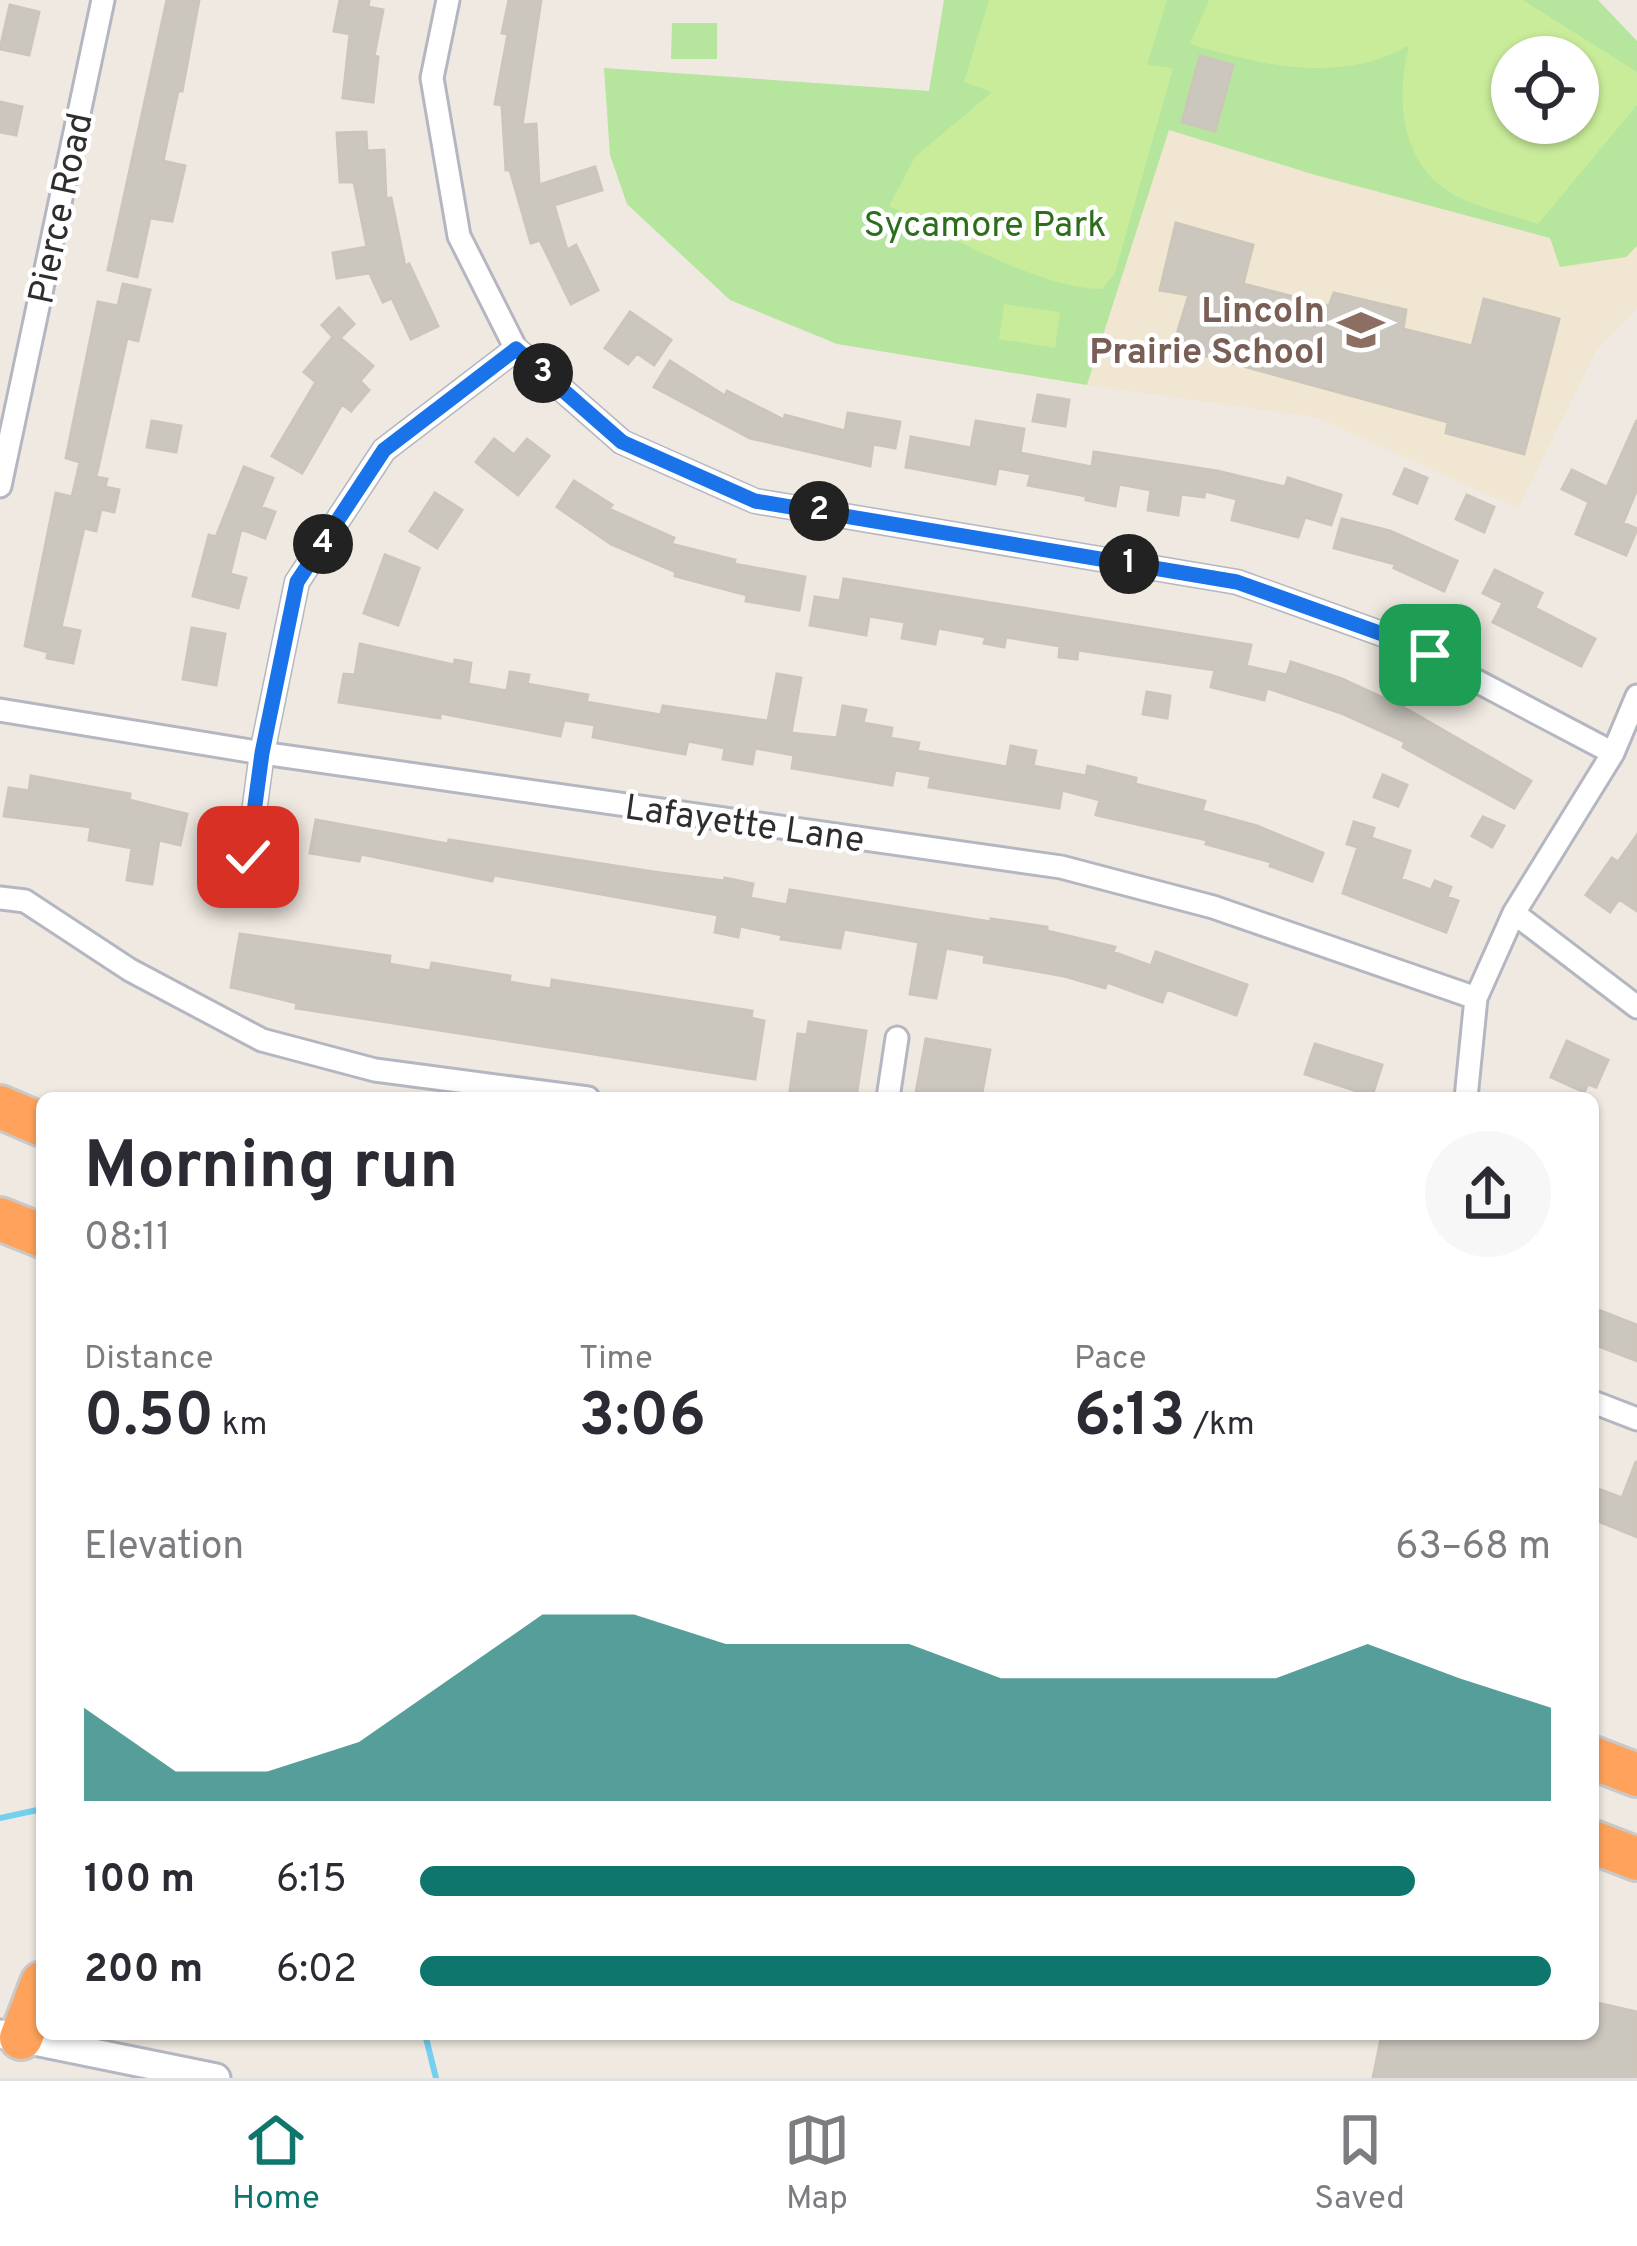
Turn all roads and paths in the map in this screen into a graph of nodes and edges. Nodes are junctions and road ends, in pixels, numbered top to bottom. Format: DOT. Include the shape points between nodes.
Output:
graph roads {
  1 [pos="103,0"];
  2 [pos="448,0"];
  3 [pos="516,349"];
  4 [pos="0,485"];
  5 [pos="1637,696"];
  6 [pos="0,710"];
  7 [pos="262,753"];
  8 [pos="1613,753"];
  9 [pos="248,857"];
  10 [pos="0,898"];
  11 [pos="1514,913"];
  12 [pos="1476,998"];
  13 [pos="1637,1006"];
  14 [pos="897,1038"];
  15 [pos="543,1092"];
  16 [pos="889,1092"];
  17 [pos="1467,1092"];
  18 [pos="0,1107"];
  19 [pos="36,1123"];
  20 [pos="0,1137"];
  21 [pos="36,1152"];
  22 [pos="0,1220"];
  23 [pos="36,1234"];
  24 [pos="1599,1404"];
  25 [pos="1637,1419"];
  26 [pos="1599,1760"];
  27 [pos="1637,1775"];
  28 [pos="1599,1844"];
  29 [pos="1637,1859"];
  30 [pos="1599,1871"];
  31 [pos="1637,1884"];
  32 [pos="36,1993"];
  33 [pos="10,2036"];
  34 [pos="216,2078"];
  1 -- 4 [label="street, Pierce Road"];
  2 -- 3 [label="street" via="432,78 459,236"];
  3 -- 7 [label="street" via="384,450 297,582"];
  3 -- 8 [label="street" via="622,442 755,501 1237,582 1399,640"];
  5 -- 8 [label="street"];
  6 -- 7 [label="street, Lafayette Lane"];
  7 -- 9 [label="street"];
  7 -- 12 [label="street, Lafayette Lane" via="1061,867 1213,907"];
  8 -- 11 [label="street"];
  10 -- 15 [label="street" via="25,901 130,970 262,1040 375,1070"];
  11 -- 12 [label="street"];
  11 -- 13 [label="street"];
  12 -- 17 [label="street"];
  14 -- 16 [label="street"];
  18 -- 19 [label="highway"];
  20 -- 21 [label="highway"];
  22 -- 23 [label="highway"];
  24 -- 25 [label="street"];
  26 -- 27 [label="highway"];
  28 -- 29 [label="highway"];
  30 -- 31 [label="highway"];
  32 -- 33 [label="highway"];
  33 -- 34 [label="street"];
}
